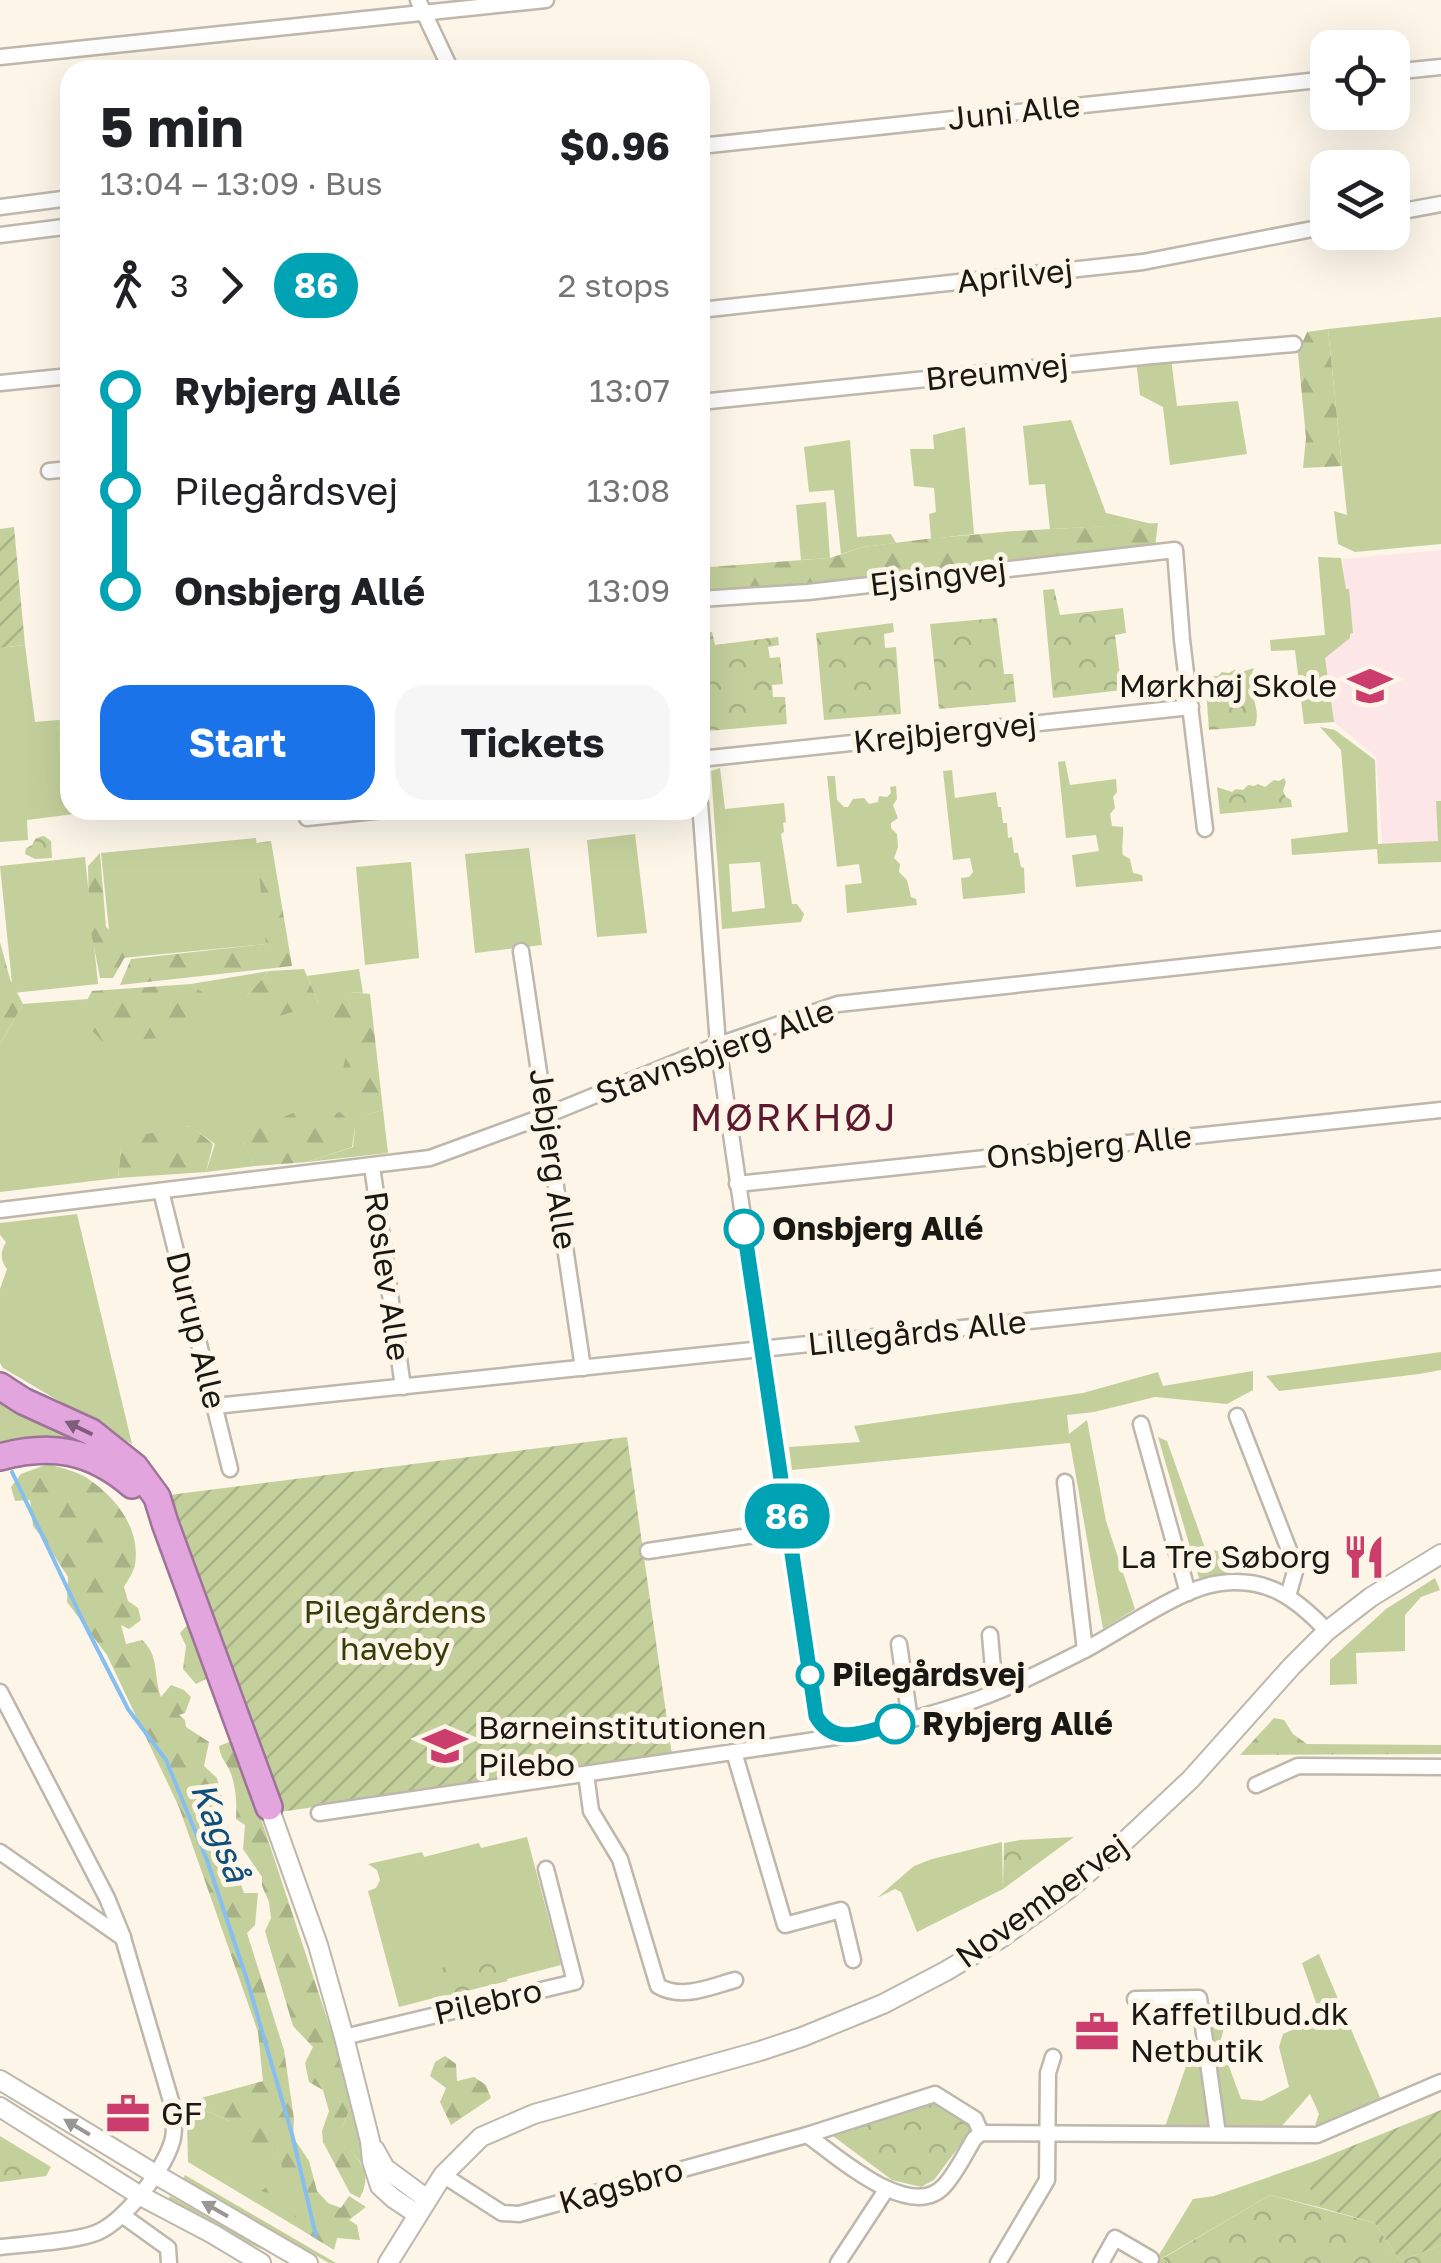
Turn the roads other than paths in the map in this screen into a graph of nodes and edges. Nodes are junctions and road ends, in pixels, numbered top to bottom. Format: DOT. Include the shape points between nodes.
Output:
graph roads {
  1 [pos="546,0"];
  2 [pos="421,6"];
  3 [pos="0,57"];
  4 [pos="445,60"];
  5 [pos="1441,67"];
  6 [pos="1410,70"];
  7 [pos="1310,80"];
  8 [pos="710,145"];
  9 [pos="60,199"];
  10 [pos="1441,204"];
  11 [pos="0,207"];
  12 [pos="1410,210"];
  13 [pos="60,228"];
  14 [pos="1310,230"];
  15 [pos="0,235"];
  16 [pos="710,309"];
  17 [pos="1294,344"];
  18 [pos="60,377"];
  19 [pos="0,383"];
  20 [pos="710,401"];
  21 [pos="60,470"];
  22 [pos="50,471"];
  23 [pos="710,598"];
  24 [pos="1191,707"];
  25 [pos="710,758"];
  26 [pos="701,820"];
  27 [pos="1205,829"];
  28 [pos="1441,939"];
  29 [pos="521,950"];
  30 [pos="718,1045"];
  31 [pos="1441,1110"];
  32 [pos="547,1116"];
  33 [pos="372,1166"];
  34 [pos="737,1184"];
  35 [pos="161,1192"];
  36 [pos="0,1210"];
  37 [pos="1441,1278"];
  38 [pos="762,1349"];
  39 [pos="583,1368"];
  40 [pos="0,1386"];
  41 [pos="403,1386"];
  42 [pos="214,1406"];
  43 [pos="1238,1416"];
  44 [pos="1141,1424"];
  45 [pos="0,1456"];
  46 [pos="230,1468"];
  47 [pos="1065,1482"];
  48 [pos="165,1522"];
  49 [pos="789,1530"];
  50 [pos="648,1551"];
  51 [pos="1441,1554"];
  52 [pos="1188,1592"];
  53 [pos="1288,1596"];
  54 [pos="1327,1630"];
  55 [pos="990,1635"];
  56 [pos="899,1644"];
  57 [pos="1085,1650"];
  58 [pos="0,1692"];
  59 [pos="995,1692"];
  60 [pos="910,1720"];
  61 [pos="842,1736"];
  62 [pos="734,1752"];
  63 [pos="1441,1767"];
  64 [pos="586,1774"];
  65 [pos="1256,1785"];
  66 [pos="270,1807"];
  67 [pos="319,1813"];
  68 [pos="0,1852"];
  69 [pos="546,1868"];
  70 [pos="123,1938"];
  71 [pos="853,1960"];
  72 [pos="735,1980"];
  73 [pos="1135,1998"];
  74 [pos="344,2036"];
  75 [pos="1053,2057"];
  76 [pos="0,2080"];
  77 [pos="1441,2082"];
  78 [pos="0,2107"];
  79 [pos="1047,2132"];
  80 [pos="981,2133"];
  81 [pos="1218,2134"];
  82 [pos="807,2135"];
  83 [pos="154,2174"];
  84 [pos="443,2175"];
  85 [pos="886,2190"];
  86 [pos="139,2195"];
  87 [pos="422,2206"];
  88 [pos="122,2216"];
  89 [pos="0,2247"];
  90 [pos="1151,2260"];
  91 [pos="169,2263"];
  92 [pos="261,2263"];
  93 [pos="308,2263"];
  94 [pos="388,2263"];
  95 [pos="838,2263"];
  96 [pos="998,2263"];
  97 [pos="1101,2263"];
  1 -- 2 [label="street"];
  2 -- 3 [label="street"];
  2 -- 4 [label="street"];
  5 -- 6 [label="street"];
  7 -- 8 [label="street, Juni Alle"];
  9 -- 11 [label="street"];
  10 -- 12 [label="street"];
  13 -- 15 [label="street"];
  14 -- 16 [label="street, Aprilvej" via="1143,262"];
  17 -- 20 [label="street, Breumvej"];
  18 -- 19 [label="street"];
  21 -- 22 [label="street"];
  23 -- 24 [label="street, Ejsingvej" via="1174,550"];
  24 -- 25 [label="street, Krejbjergvej"];
  24 -- 27 [label="street"];
  26 -- 30 [label="street"];
  28 -- 30 [label="street, Stavnsbjerg Alle" via="838,1004"];
  29 -- 32 [label="street, Jebjerg Alle"];
  30 -- 32 [label="street, Stavnsbjerg Alle"];
  30 -- 34 [label="street"];
  31 -- 34 [label="street, Onsbjerg Alle"];
  32 -- 33 [label="street, Stavnsbjerg Alle" via="430,1158"];
  32 -- 39 [label="street, Jebjerg Alle"];
  33 -- 35 [label="street, Stavnsbjerg Alle"];
  33 -- 41 [label="street, Roslev Alle"];
  34 -- 38 [label="street"];
  35 -- 36 [label="street, Stavnsbjerg Alle"];
  35 -- 42 [label="street, Durup Alle"];
  37 -- 38 [label="street, Lillegårds Alle"];
  38 -- 39 [label="street, Lillegårds Alle"];
  38 -- 49 [label="street"];
  39 -- 41 [label="street, Lillegårds Alle"];
  48 -- 40 [label="highway, one-way" via="158,1497 135,1467 91,1432"];
  41 -- 42 [label="street, Lillegårds Alle"];
  42 -- 46 [label="street, Durup Alle"];
  43 -- 53 [label="street" via="1296,1568"];
  44 -- 52 [label="street"];
  45 -- 48 [label="highway" via="59,1450 89,1457 117,1472"];
  47 -- 57 [label="street"];
  48 -- 66 [label="highway"];
  49 -- 50 [label="street"];
  49 -- 61 [label="street" via="816,1716"];
  51 -- 54 [label="street, Novembervej"];
  52 -- 53 [label="street" via="1241,1582"];
  52 -- 57 [label="street"];
  53 -- 54 [label="street"];
  54 -- 84 [label="street, Novembervej" via="1124,1842 1002,1938 892,1999 802,2038 504,2125 481,2137"];
  55 -- 59 [label="street"];
  56 -- 60 [label="street"];
  57 -- 59 [label="street"];
  58 -- 70 [label="street"];
  59 -- 60 [label="street"];
  60 -- 61 [label="street"];
  61 -- 62 [label="street"];
  62 -- 64 [label="street"];
  62 -- 71 [label="street" via="786,1924 841,1910"];
  63 -- 65 [label="street" via="1298,1766"];
  64 -- 67 [label="street"];
  64 -- 72 [label="street" via="591,1811 620,1859 658,1986 685,1993"];
  66 -- 74 [label="street"];
  68 -- 70 [label="street"];
  69 -- 74 [label="street, Pilebro" via="576,1982"];
  70 -- 83 [label="street" via="174,2111 174,2139"];
  73 -- 81 [label="street" via="1199,1998"];
  74 -- 87 [label="street" via="380,2186 393,2198"];
  75 -- 79 [label="street"];
  83 -- 76 [label="street, one-way"];
  77 -- 81 [label="street" via="1317,2135"];
  78 -- 86 [label="street"];
  79 -- 80 [label="street"];
  79 -- 81 [label="street"];
  79 -- 96 [label="street" via="1047,2180"];
  80 -- 82 [label="street, Kagsbro" via="975,2119 935,2094"];
  80 -- 85 [label="street" via="942,2188 926,2196"];
  82 -- 84 [label="street, Kagsbro" via="519,2214 502,2213"];
  82 -- 85 [label="street"];
  83 -- 86 [label="street"];
  93 -- 83 [label="street, one-way"];
  84 -- 87 [label="street, Novembervej"];
  85 -- 95 [label="street"];
  86 -- 88 [label="street"];
  86 -- 92 [label="street"];
  87 -- 94 [label="street, Novembervej"];
  88 -- 89 [label="street" via="92,2235"];
  88 -- 91 [label="street" via="168,2248"];
  90 -- 97 [label="street" via="1115,2238"];
}
